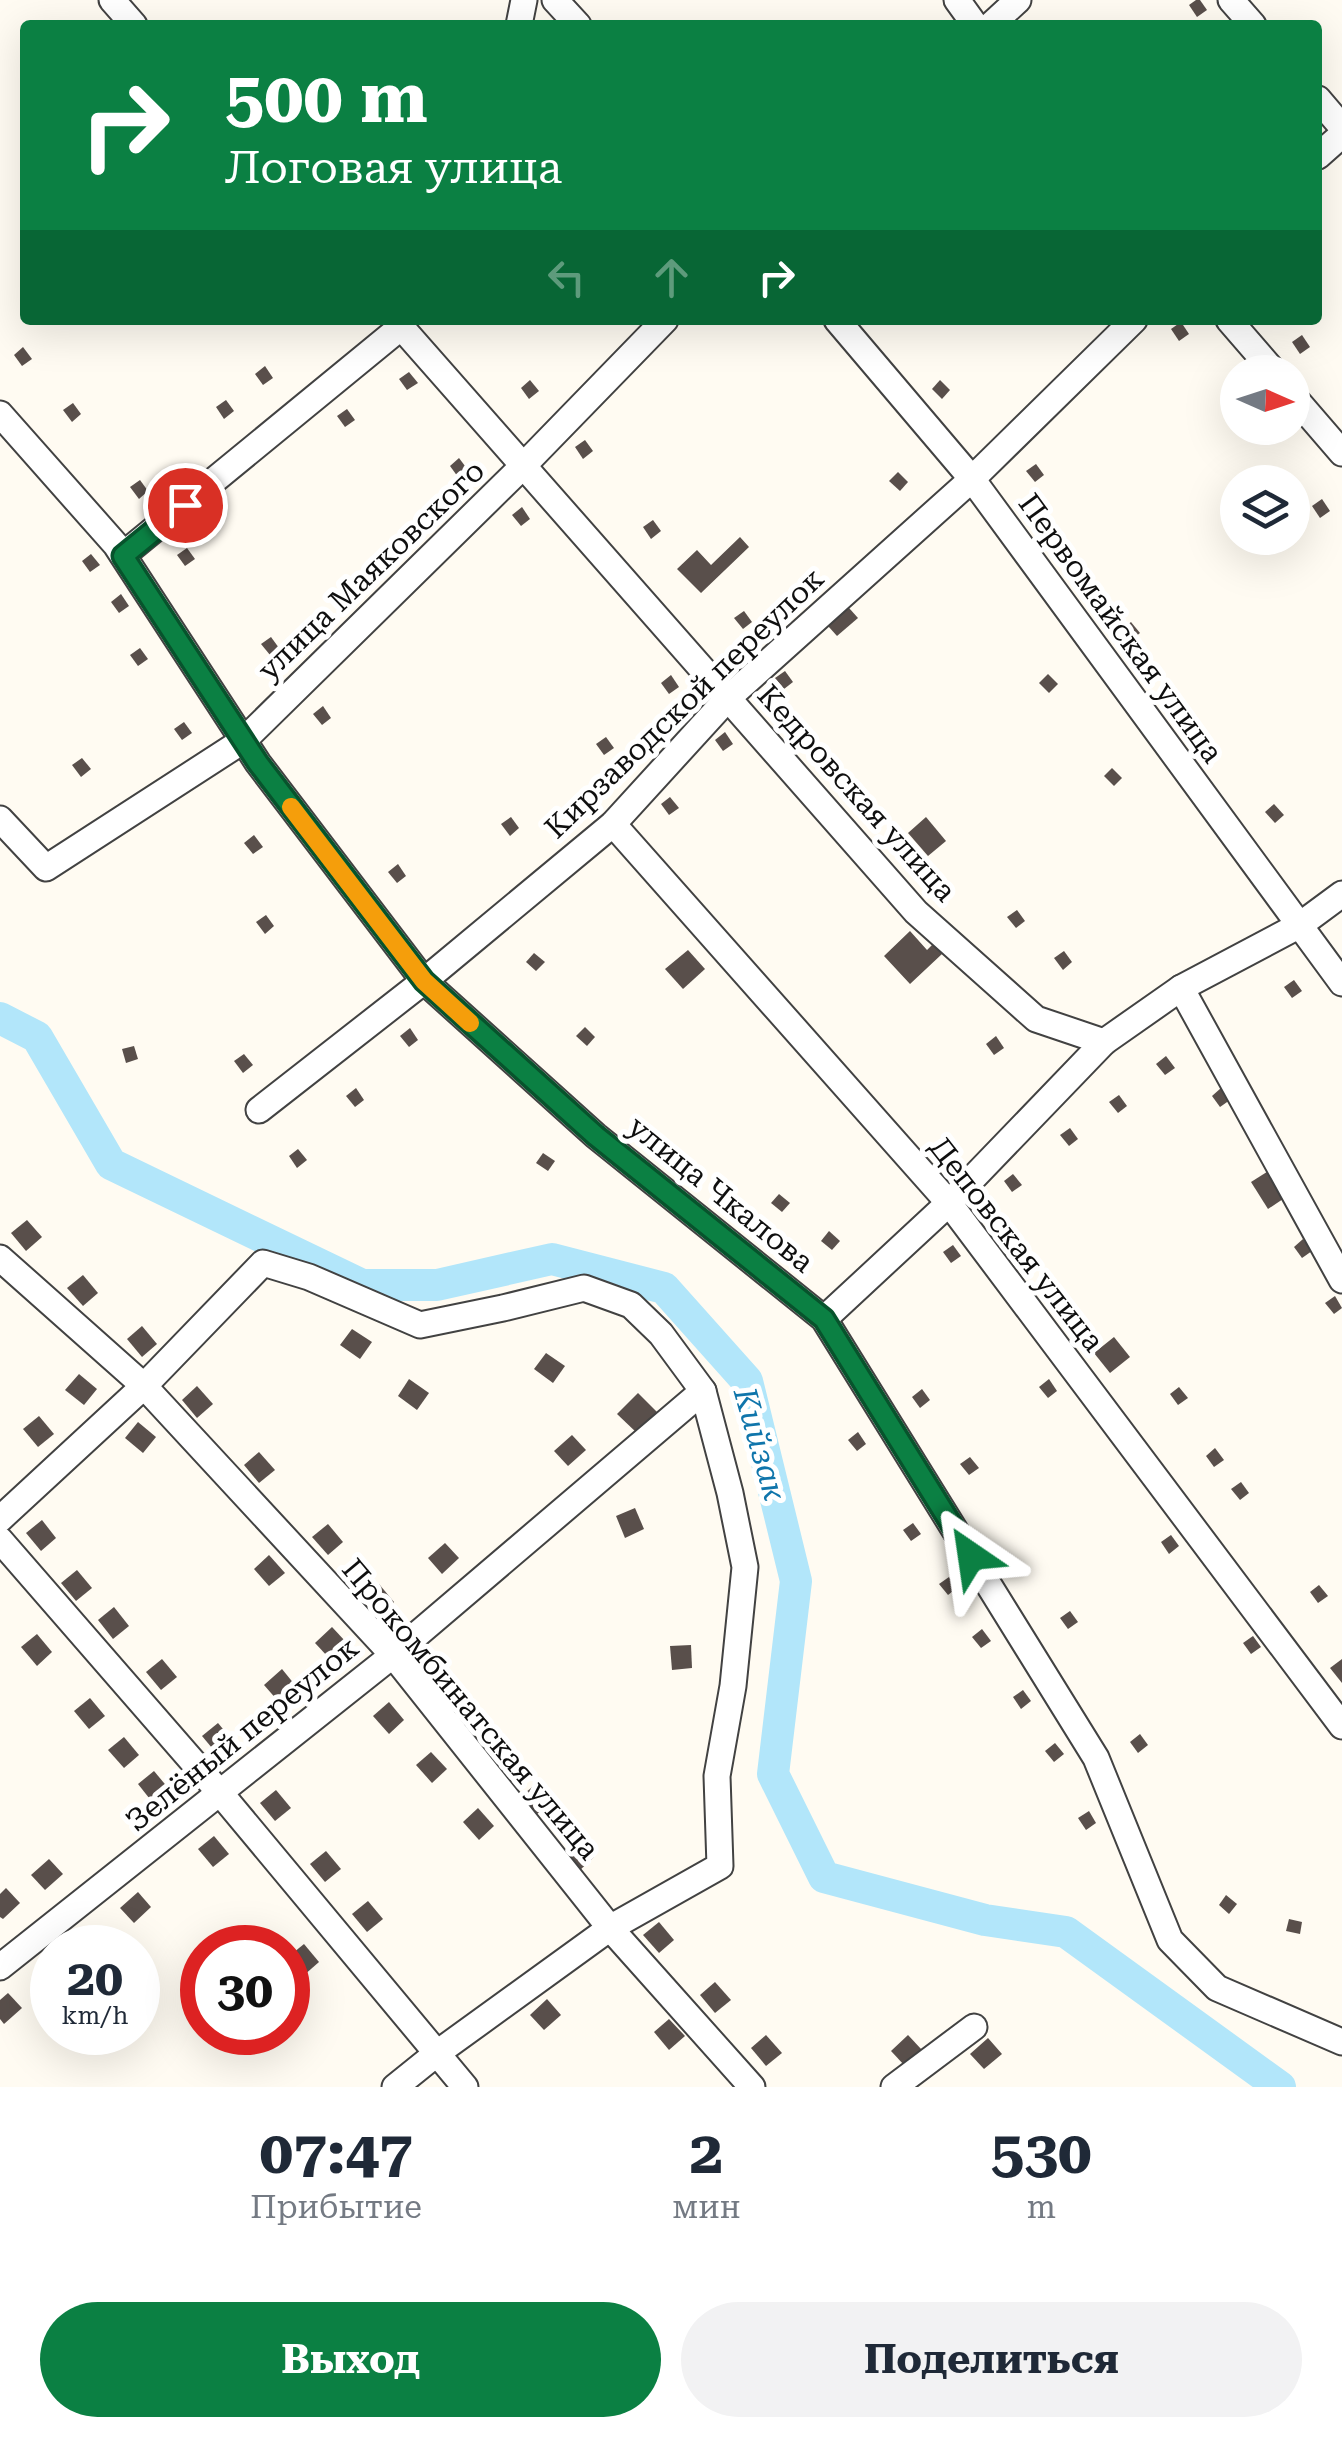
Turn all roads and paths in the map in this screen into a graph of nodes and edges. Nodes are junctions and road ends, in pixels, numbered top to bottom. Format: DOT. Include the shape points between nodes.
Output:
graph roads {
  1 [pos="112,0"];
  2 [pos="555,0"];
  3 [pos="1018,0"];
  4 [pos="1231,0"];
  5 [pos="130,20"];
  6 [pos="573,20"];
  7 [pos="996,20"];
  8 [pos="1249,20"];
  9 [pos="1322,104"];
  10 [pos="1342,131"];
  11 [pos="1322,152"];
  12 [pos="396,325"];
  13 [pos="403,325"];
  14 [pos="660,325"];
  15 [pos="842,325"];
  16 [pos="1129,325"];
  17 [pos="1233,325"];
  18 [pos="1259,355"];
  19 [pos="0,414"];
  20 [pos="1310,416"];
  21 [pos="1342,453"];
  22 [pos="523,466"];
  23 [pos="972,479"];
  24 [pos="123,556"];
  25 [pos="728,698"];
  26 [pos="244,740"];
  27 [pos="0,818"];
  28 [pos="613,824"];
  29 [pos="1342,894"];
  30 [pos="1300,924"];
  31 [pos="424,981"];
  32 [pos="1342,983"];
  33 [pos="1181,988"];
  34 [pos="1104,1042"];
  35 [pos="259,1110"];
  36 [pos="949,1203"];
  37 [pos="0,1258"];
  38 [pos="1342,1280"];
  39 [pos="824,1319"];
  40 [pos="144,1386"];
  41 [pos="702,1391"];
  42 [pos="0,1519"];
  43 [pos="0,1540"];
  44 [pos="393,1655"];
  45 [pos="1342,1726"];
  46 [pos="221,1794"];
  47 [pos="610,1928"];
  48 [pos="0,1967"];
  49 [pos="974,2028"];
  50 [pos="1342,2042"];
  51 [pos="436,2054"];
  52 [pos="395,2087"];
  53 [pos="465,2087"];
  54 [pos="752,2087"];
  55 [pos="894,2087"];
  1 -- 5 [label="street"];
  2 -- 6 [label="street"];
  3 -- 7 [label="street"];
  4 -- 8 [label="street"];
  9 -- 10 [label="street"];
  10 -- 11 [label="street"];
  12 -- 24 [label="street"];
  13 -- 22 [label="street, Кедровская улица"];
  14 -- 22 [label="street, улица Маяковского"];
  15 -- 23 [label="street, Первомайская улица"];
  16 -- 23 [label="street, Кирзаводской переулок"];
  17 -- 18 [label="street"];
  19 -- 24 [label="street, улица Чкалова"];
  20 -- 21 [label="street"];
  22 -- 25 [label="street, Кедровская улица"];
  22 -- 26 [label="street, улица Маяковского"];
  23 -- 25 [label="street, Кирзаводской переулок"];
  23 -- 30 [label="street, Первомайская улица"];
  24 -- 26 [label="street, улица Чкалова"];
  25 -- 28 [label="street, Кирзаводской переулок"];
  25 -- 34 [label="street, Кедровская улица" via="916,912 1036,1019"];
  26 -- 27 [label="street, улица Маяковского" via="46,868"];
  26 -- 31 [label="street, улица Чкалова"];
  28 -- 31 [label="street, Кирзаводской переулок"];
  28 -- 36 [label="street, Деповская улица"];
  29 -- 30 [label="street"];
  30 -- 32 [label="street, Первомайская улица"];
  30 -- 33 [label="street"];
  31 -- 35 [label="street, Кирзаводской переулок"];
  31 -- 39 [label="street, улица Чкалова" via="596,1136"];
  33 -- 34 [label="street"];
  33 -- 38 [label="street"];
  34 -- 36 [label="street"];
  36 -- 39 [label="street"];
  36 -- 45 [label="street, Деповская улица"];
  37 -- 40 [label="street, Прокомбинатская улица"];
  39 -- 50 [label="street, улица Чкалова" via="1096,1758 1170,1940 1217,1988"];
  40 -- 41 [label="street" via="263,1263 420,1325 584,1288 631,1305 662,1334"];
  40 -- 42 [label="street"];
  40 -- 44 [label="street, Прокомбинатская улица"];
  41 -- 44 [label="street, Зелёный переулок"];
  41 -- 47 [label="street" via="745,1566 716,1776 720,1866"];
  43 -- 46 [label="street"];
  44 -- 46 [label="street, Зелёный переулок"];
  44 -- 47 [label="street, Прокомбинатская улица"];
  46 -- 48 [label="street, Зелёный переулок"];
  46 -- 51 [label="street"];
  47 -- 51 [label="street"];
  47 -- 54 [label="street, Прокомбинатская улица"];
  49 -- 55 [label="street"];
  51 -- 52 [label="street"];
  51 -- 53 [label="street"];
}
